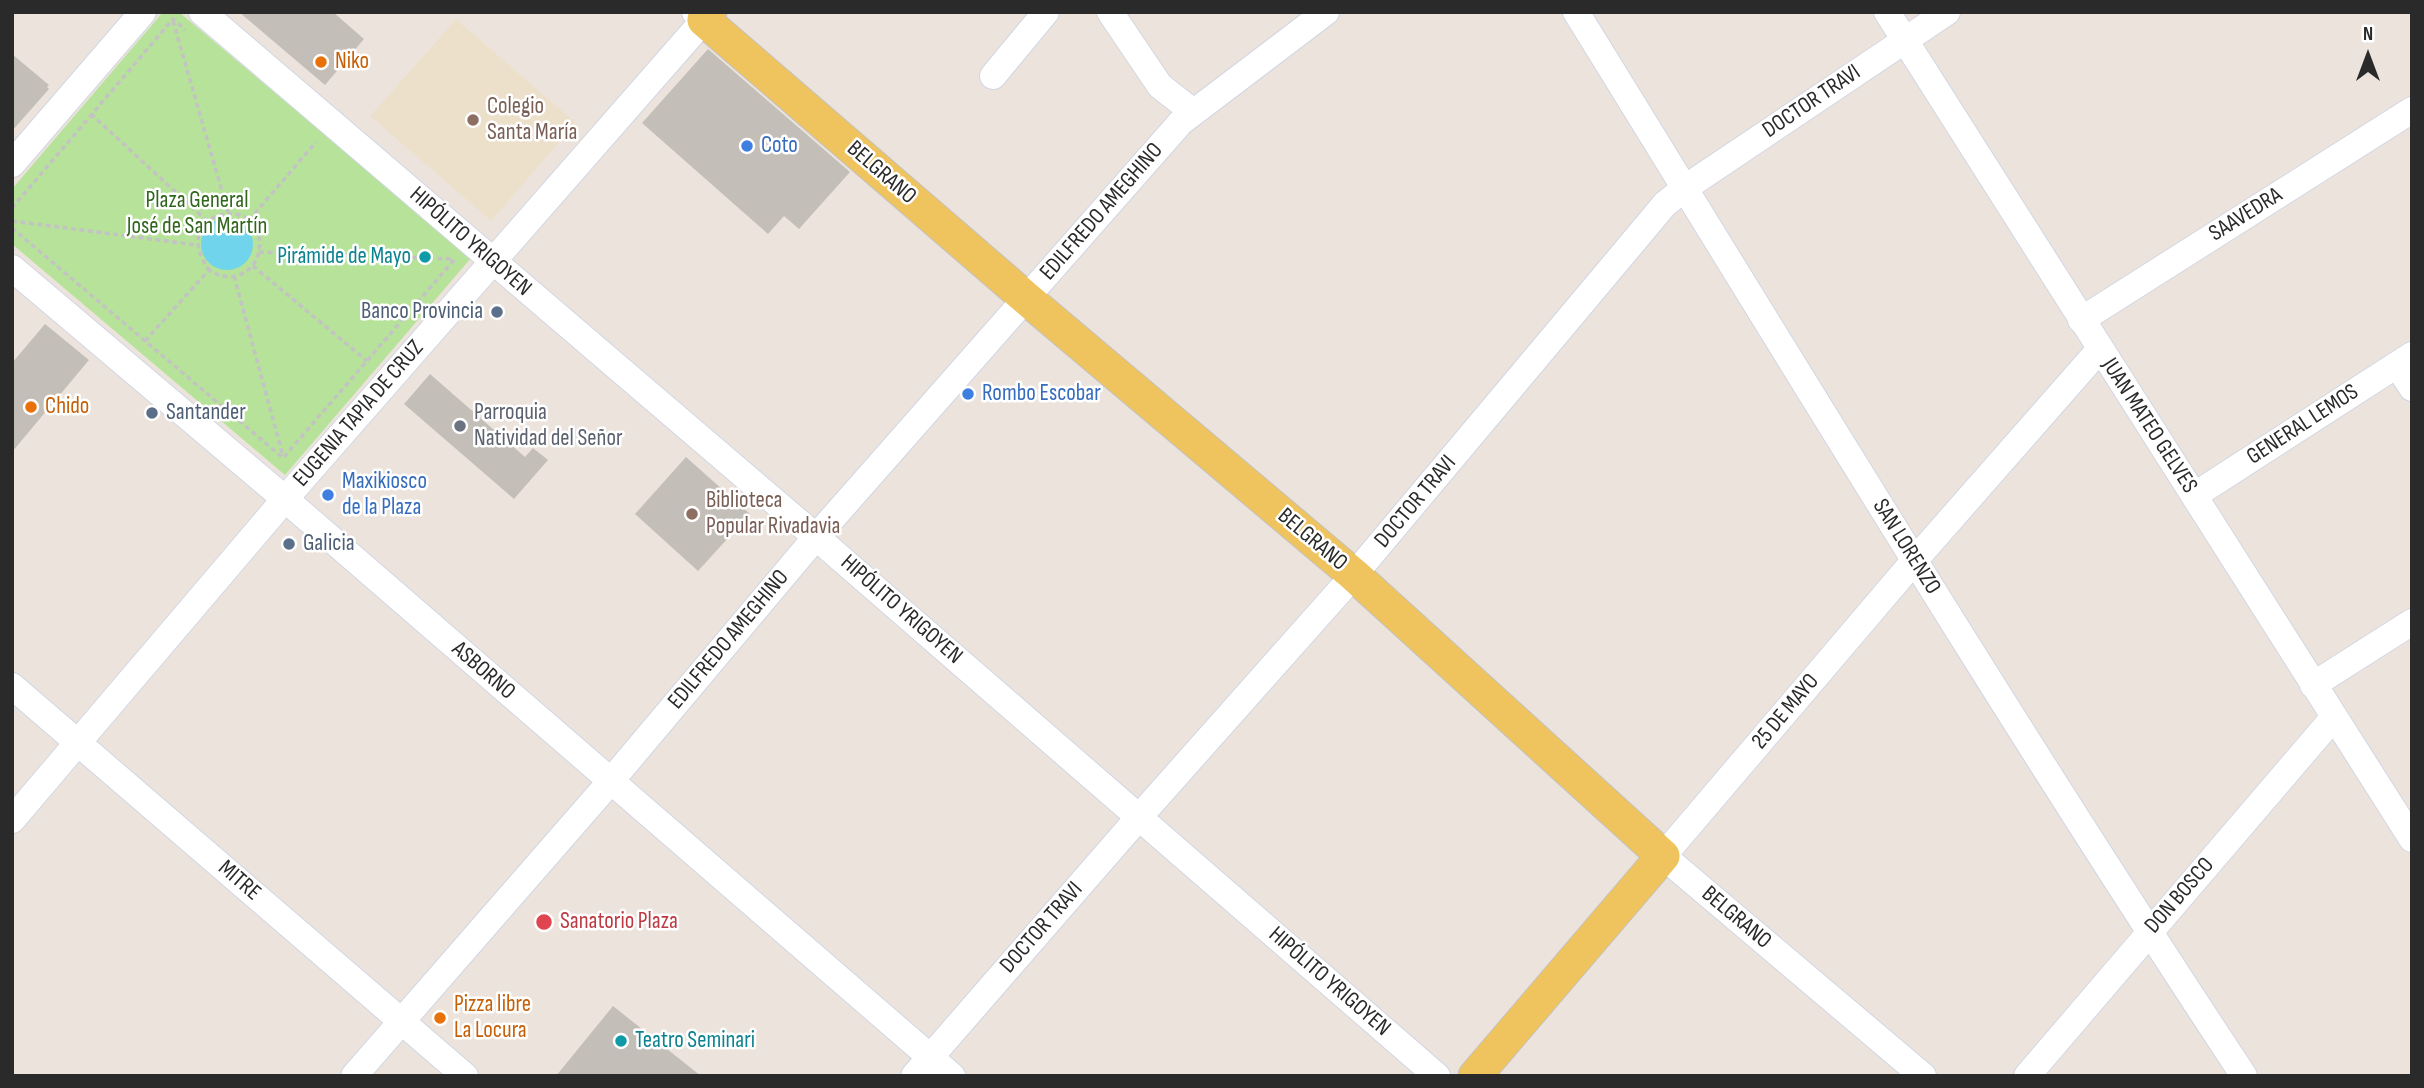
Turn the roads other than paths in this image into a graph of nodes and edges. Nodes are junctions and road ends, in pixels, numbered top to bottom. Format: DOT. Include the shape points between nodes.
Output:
graph roads {
  1 [pos="143,12"];
  2 [pos="202,12"];
  3 [pos="1046,12"];
  4 [pos="1110,12"];
  5 [pos="1326,12"];
  6 [pos="1576,12"];
  7 [pos="1887,12"];
  8 [pos="1947,12"];
  9 [pos="703,15"];
  10 [pos="1904,40"];
  11 [pos="993,76"];
  12 [pos="2412,110"];
  13 [pos="1192,111"];
  14 [pos="12,164"];
  15 [pos="1685,188"];
  16 [pos="493,261"];
  17 [pos="12,268"];
  18 [pos="1027,299"];
  19 [pos="2081,320"];
  20 [pos="2099,349"];
  21 [pos="2404,360"];
  22 [pos="2412,388"];
  23 [pos="2195,495"];
  24 [pos="285,499"];
  25 [pos="816,537"];
  26 [pos="1914,561"];
  27 [pos="1354,575"];
  28 [pos="2412,622"];
  29 [pos="2313,685"];
  30 [pos="12,687"];
  31 [pos="2334,717"];
  32 [pos="79,743"];
  33 [pos="610,782"];
  34 [pos="1140,817"];
  35 [pos="12,820"];
  36 [pos="2412,839"];
  37 [pos="1663,856"];
  38 [pos="2149,933"];
  39 [pos="402,1020"];
  40 [pos="922,1066"];
  41 [pos="354,1076"];
  42 [pos="465,1076"];
  43 [pos="952,1076"];
  44 [pos="1437,1076"];
  45 [pos="1475,1076"];
  46 [pos="1923,1076"];
  47 [pos="2027,1076"];
  48 [pos="2244,1076"];
  1 -- 14 [label="street"];
  2 -- 16 [label="street, HIPÓLITO YRIGOYEN"];
  3 -- 11 [label="street"];
  4 -- 13 [label="street" via="1160,86"];
  5 -- 13 [label="street, EDILFREDO AMEGHINO"];
  6 -- 15 [label="street, SAN LORENZO"];
  7 -- 10 [label="street, JUAN MATEO GELVES"];
  8 -- 10 [label="street, DOCTOR TRAVI"];
  9 -- 16 [label="street, EUGENIA TAPIA DE CRUZ"];
  9 -- 18 [label="main road, BELGRANO"];
  10 -- 15 [label="street, DOCTOR TRAVI"];
  10 -- 19 [label="street, JUAN MATEO GELVES"];
  12 -- 19 [label="street, SAAVEDRA"];
  13 -- 18 [label="street, EDILFREDO AMEGHINO"];
  15 -- 26 [label="street, SAN LORENZO"];
  15 -- 27 [label="street, DOCTOR TRAVI" via="1665,204"];
  16 -- 24 [label="street, EUGENIA TAPIA DE CRUZ"];
  16 -- 25 [label="street, HIPÓLITO YRIGOYEN"];
  17 -- 24 [label="street, ASBORNO"];
  18 -- 25 [label="street, EDILFREDO AMEGHINO"];
  18 -- 27 [label="main road, BELGRANO"];
  19 -- 20 [label="street, JUAN MATEO GELVES"];
  20 -- 23 [label="street, JUAN MATEO GELVES"];
  20 -- 26 [label="street, 25 DE MAYO"];
  21 -- 22 [label="street"];
  21 -- 23 [label="street, GENERAL LEMOS"];
  23 -- 29 [label="street, JUAN MATEO GELVES"];
  24 -- 32 [label="street, EUGENIA TAPIA DE CRUZ"];
  24 -- 33 [label="street, ASBORNO"];
  25 -- 33 [label="street, EDILFREDO AMEGHINO"];
  25 -- 34 [label="street, HIPÓLITO YRIGOYEN"];
  26 -- 37 [label="street, 25 DE MAYO"];
  26 -- 38 [label="street, SAN LORENZO"];
  27 -- 34 [label="street, DOCTOR TRAVI"];
  27 -- 37 [label="main road, BELGRANO"];
  28 -- 29 [label="street"];
  29 -- 31 [label="street, JUAN MATEO GELVES"];
  30 -- 32 [label="street, MITRE"];
  31 -- 36 [label="street, JUAN MATEO GELVES"];
  31 -- 38 [label="street, DON BOSCO"];
  32 -- 35 [label="street, EUGENIA TAPIA DE CRUZ"];
  32 -- 39 [label="street, MITRE"];
  33 -- 39 [label="street, EDILFREDO AMEGHINO"];
  33 -- 40 [label="street, ASBORNO"];
  34 -- 40 [label="street, DOCTOR TRAVI"];
  34 -- 44 [label="street, HIPÓLITO YRIGOYEN"];
  37 -- 45 [label="main road, 25 DE MAYO"];
  37 -- 46 [label="street, BELGRANO"];
  38 -- 47 [label="street, DON BOSCO"];
  38 -- 48 [label="street, SAN LORENZO"];
  39 -- 41 [label="street, EDILFREDO AMEGHINO"];
  39 -- 42 [label="street, MITRE"];
  40 -- 43 [label="street, ASBORNO"];
}
